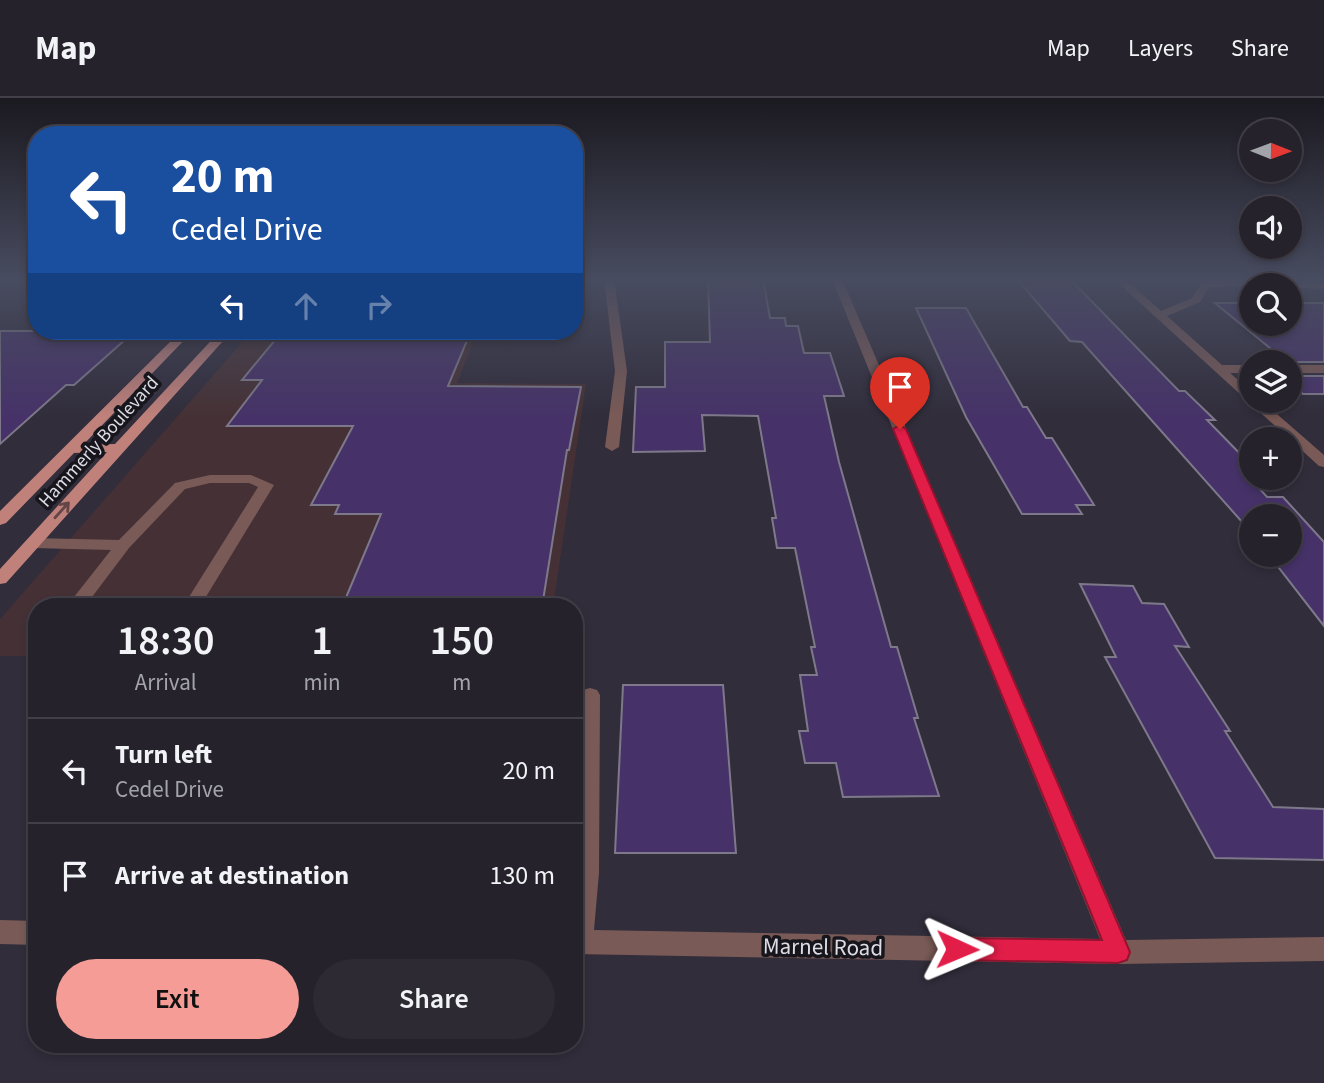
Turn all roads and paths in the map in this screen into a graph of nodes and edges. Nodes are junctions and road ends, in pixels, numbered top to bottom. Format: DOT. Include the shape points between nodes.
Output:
graph roads {
  1 [pos="615,325"];
  2 [pos="856,325"];
  3 [pos="1171,325"];
  4 [pos="178,340"];
  5 [pos="218,340"];
  6 [pos="1220,369"];
  7 [pos="1239,369"];
  8 [pos="1302,369"];
  9 [pos="1324,369"];
  10 [pos="1239,386"];
  11 [pos="1269,413"];
  12 [pos="612,447"];
  13 [pos="120,448"];
  14 [pos="71,449"];
  15 [pos="1324,463"];
  16 [pos="0,520"];
  17 [pos="33,543"];
  18 [pos="122,545"];
  19 [pos="0,579"];
  20 [pos="84,598"];
  21 [pos="197,598"];
  22 [pos="590,695"];
  23 [pos="583,901"];
  24 [pos="0,932"];
  25 [pos="28,933"];
  26 [pos="583,942"];
  27 [pos="1324,949"];
  28 [pos="1118,952"];
  1 -- 12 [label="street" via="621,371"];
  2 -- 28 [label="street"];
  3 -- 6 [label="street"];
  4 -- 14 [label="main road, Hammerly Boulevard"];
  5 -- 13 [label="main road, Hammerly Boulevard"];
  6 -- 7 [label="street"];
  6 -- 10 [label="street"];
  8 -- 9 [label="street"];
  11 -- 15 [label="street"];
  13 -- 14 [label="main road"];
  17 -- 13 [label="main road, Hammerly Boulevard, one-way"];
  14 -- 16 [label="main road, Hammerly Boulevard"];
  17 -- 18 [label="street"];
  17 -- 19 [label="main road, Hammerly Boulevard"];
  18 -- 20 [label="street"];
  18 -- 21 [label="street" via="180,486 210,479 267,485"];
  22 -- 23 [label="street"];
  24 -- 25 [label="street"];
  26 -- 28 [label="street, Marnel Road"];
  27 -- 28 [label="street, Marnel Road"];
}
